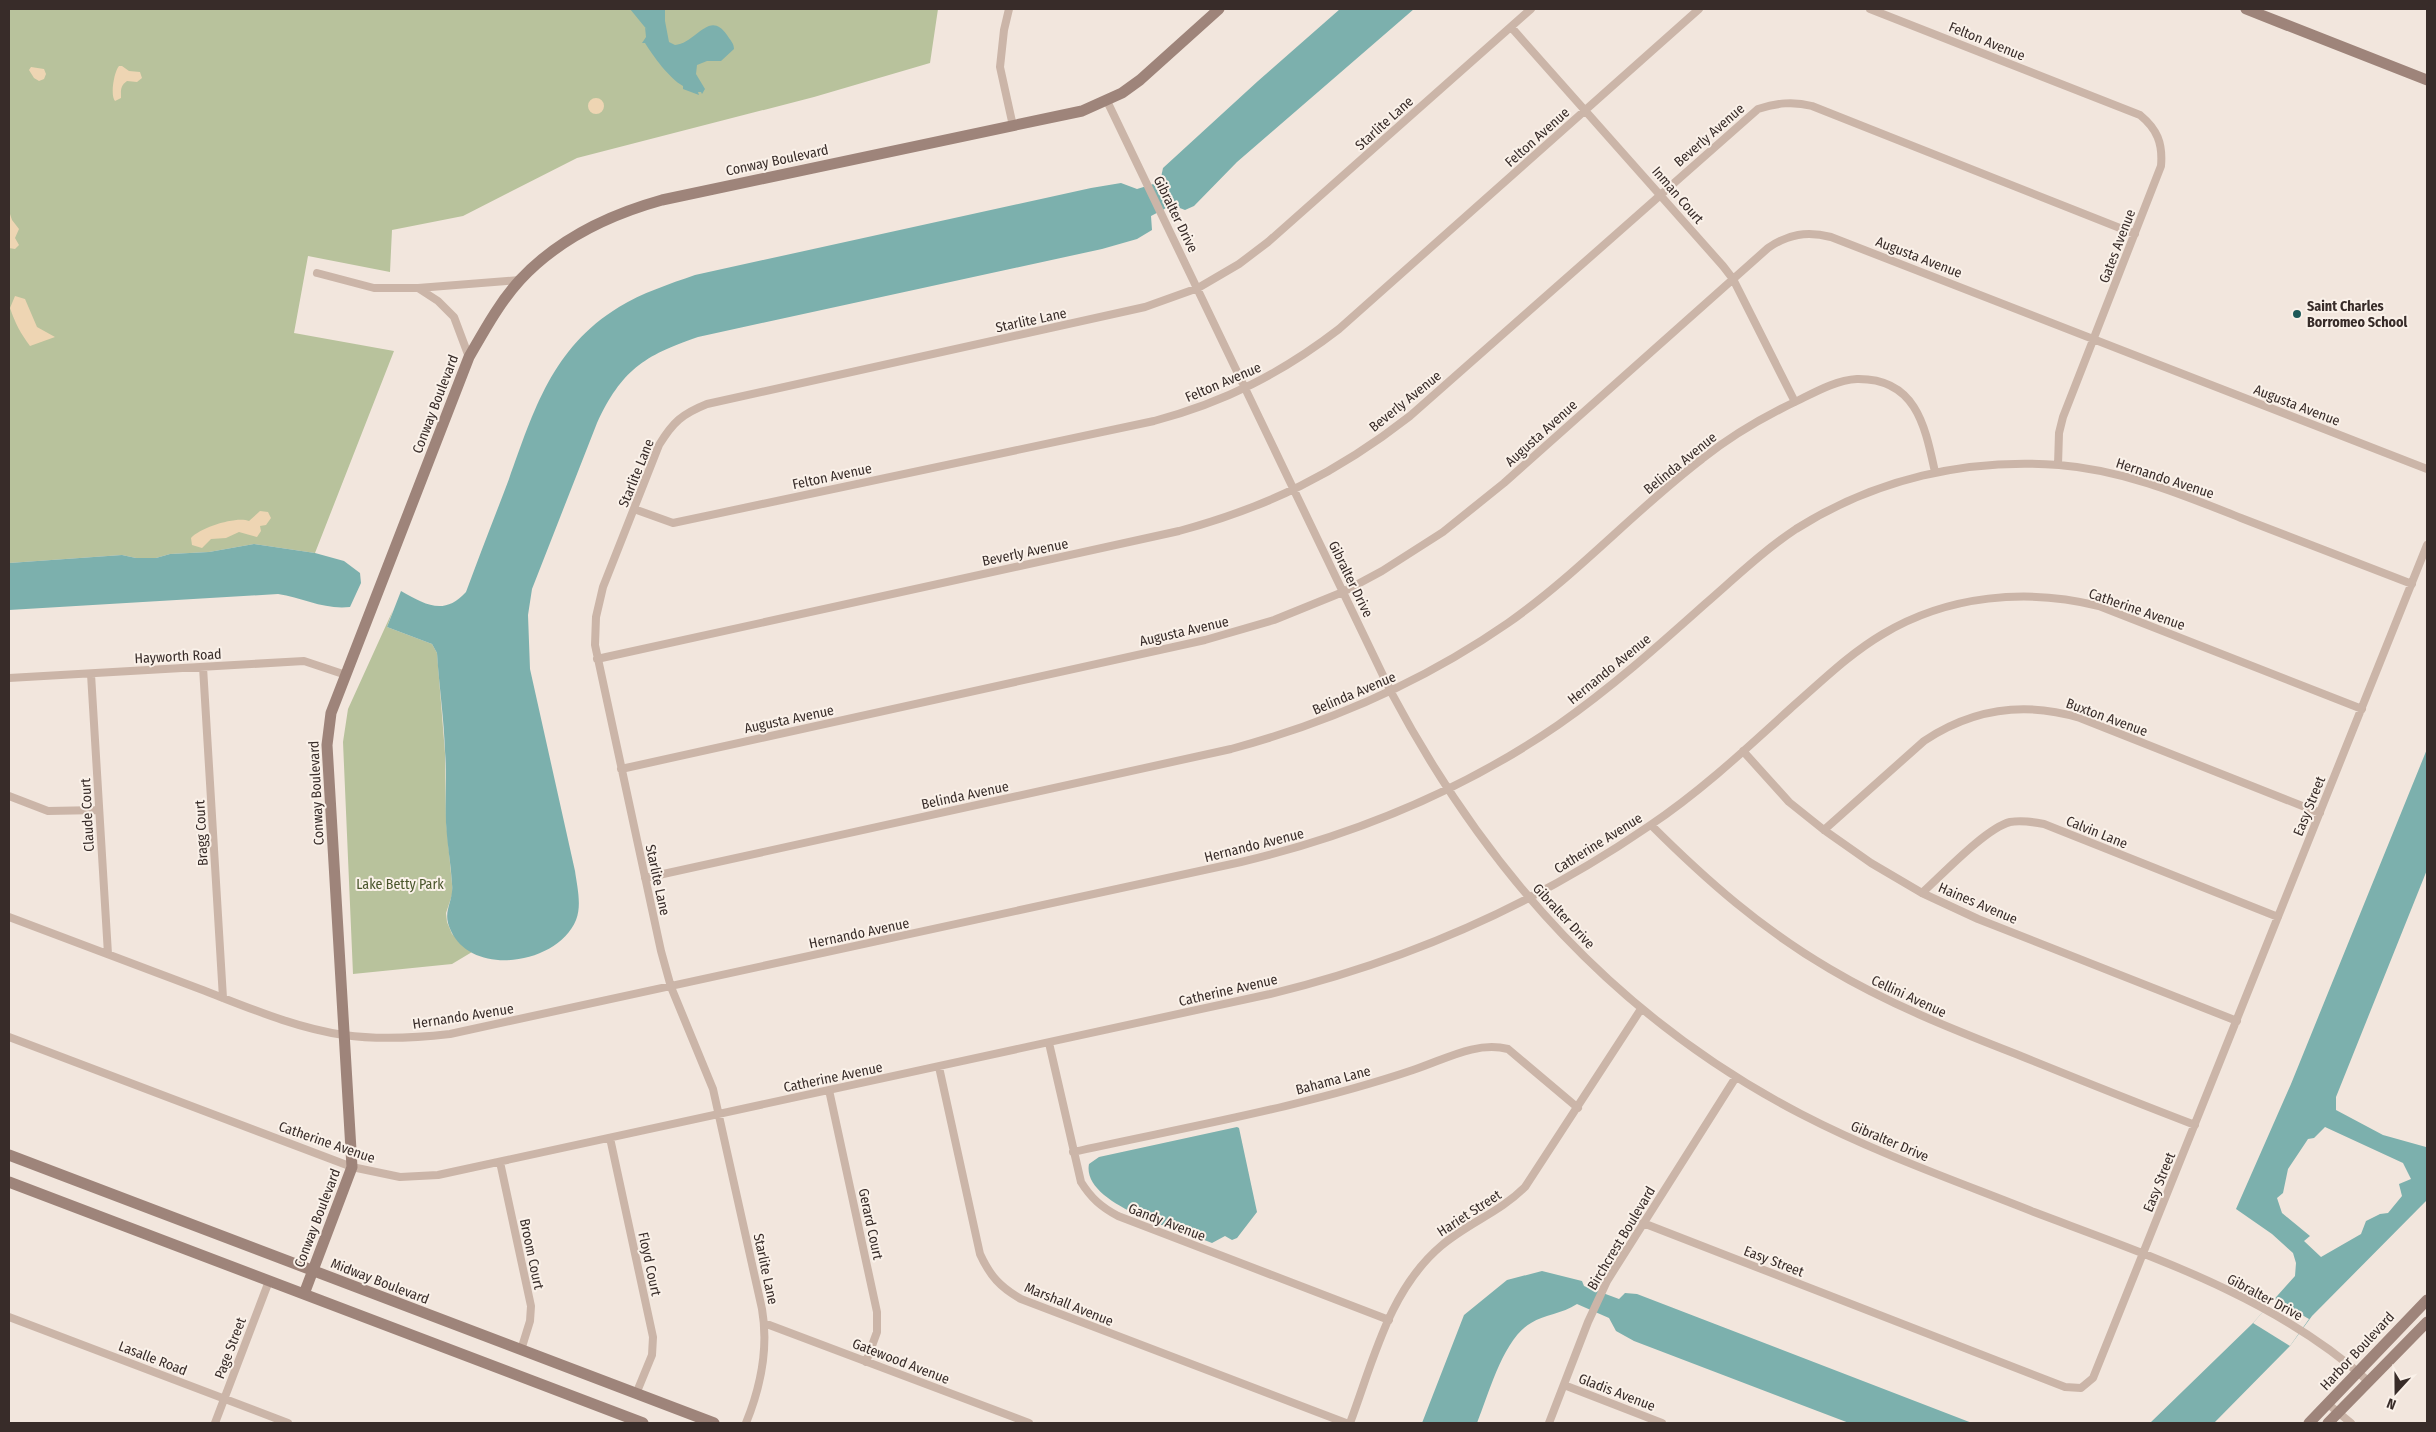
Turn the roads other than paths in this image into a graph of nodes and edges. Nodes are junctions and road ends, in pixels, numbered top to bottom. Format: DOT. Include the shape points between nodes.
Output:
graph roads {
  1 [pos="1010,9"];
  2 [pos="1219,9"];
  3 [pos="1531,9"];
  4 [pos="1699,9"];
  5 [pos="1870,9"];
  6 [pos="2246,9"];
  7 [pos="1511,27"];
  8 [pos="2427,80"];
  9 [pos="2067,86"];
  10 [pos="1108,101"];
  11 [pos="1586,110"];
  12 [pos="1013,126"];
  13 [pos="1661,194"];
  14 [pos="2135,234"];
  15 [pos="317,273"];
  16 [pos="520,280"];
  17 [pos="1733,280"];
  18 [pos="418,288"];
  19 [pos="1198,288"];
  20 [pos="2094,338"];
  21 [pos="469,357"];
  22 [pos="1246,389"];
  23 [pos="1795,402"];
  24 [pos="2058,465"];
  25 [pos="2427,469"];
  26 [pos="1935,472"];
  27 [pos="1295,490"];
  28 [pos="634,508"];
  29 [pos="2427,546"];
  30 [pos="2412,584"];
  31 [pos="1343,592"];
  32 [pos="597,659"];
  33 [pos="203,667"];
  34 [pos="91,674"];
  35 [pos="346,675"];
  36 [pos="9,678"];
  37 [pos="1391,692"];
  38 [pos="2362,709"];
  39 [pos="1743,752"];
  40 [pos="621,769"];
  41 [pos="1447,790"];
  42 [pos="9,796"];
  43 [pos="99,810"];
  44 [pos="2320,813"];
  45 [pos="1650,825"];
  46 [pos="1824,830"];
  47 [pos="645,878"];
  48 [pos="1922,893"];
  49 [pos="1530,899"];
  50 [pos="9,917"];
  51 [pos="2278,917"];
  52 [pos="108,954"];
  53 [pos="671,987"];
  54 [pos="223,998"];
  55 [pos="1641,1009"];
  56 [pos="2237,1021"];
  57 [pos="344,1035"];
  58 [pos="9,1037"];
  59 [pos="1049,1043"];
  60 [pos="939,1066"];
  61 [pos="1736,1077"];
  62 [pos="829,1090"];
  63 [pos="1578,1108"];
  64 [pos="719,1114"];
  65 [pos="2195,1125"];
  66 [pos="610,1138"];
  67 [pos="1072,1152"];
  68 [pos="9,1155"];
  69 [pos="500,1162"];
  70 [pos="352,1167"];
  71 [pos="9,1182"];
  72 [pos="1643,1223"];
  73 [pos="2143,1254"];
  74 [pos="313,1271"];
  75 [pos="269,1281"];
  76 [pos="304,1294"];
  77 [pos="2427,1300"];
  78 [pos="2418,1310"];
  79 [pos="9,1317"];
  80 [pos="2427,1318"];
  81 [pos="1389,1320"];
  82 [pos="2427,1322"];
  83 [pos="764,1323"];
  84 [pos="521,1350"];
  85 [pos="866,1362"];
  86 [pos="2358,1371"];
  87 [pos="2368,1381"];
  88 [pos="1564,1385"];
  89 [pos="636,1394"];
  90 [pos="224,1399"];
  91 [pos="2328,1404"];
  92 [pos="2338,1413"];
  93 [pos="215,1423"];
  94 [pos="288,1423"];
  95 [pos="643,1423"];
  96 [pos="714,1423"];
  97 [pos="746,1423"];
  98 [pos="1029,1423"];
  99 [pos="1346,1423"];
  100 [pos="1350,1423"];
  101 [pos="1549,1423"];
  102 [pos="1662,1423"];
  103 [pos="2309,1423"];
  104 [pos="2328,1423"];
  105 [pos="2351,1423"];
  1 -- 12 [label="street" via="1000,68"];
  2 -- 10 [label="street, Conway Boulevard" via="1140,80"];
  3 -- 7 [label="street, Starlite Lane"];
  4 -- 11 [label="street, Felton Avenue"];
  5 -- 9 [label="street, Felton Avenue"];
  6 -- 8 [label="street"];
  7 -- 11 [label="street, Inman Court"];
  7 -- 19 [label="street, Starlite Lane" via="1268,242"];
  9 -- 14 [label="street, Gates Avenue" via="2140,115 2160,138 2161,166"];
  10 -- 12 [label="street, Conway Boulevard" via="1082,111"];
  10 -- 19 [label="street, Gibralter Drive"];
  11 -- 13 [label="street, Inman Court"];
  11 -- 22 [label="street, Felton Avenue" via="1339,328 1294,362"];
  12 -- 16 [label="street, Conway Boulevard" via="638,206 602,220 573,237"];
  13 -- 14 [label="street, Beverly Avenue" via="1758,109 1778,103 1800,103"];
  13 -- 17 [label="street, Inman Court"];
  13 -- 27 [label="street, Beverly Avenue" via="1410,416 1353,457"];
  14 -- 20 [label="street, Gates Avenue"];
  15 -- 18 [label="street" via="374,288"];
  16 -- 18 [label="street"];
  16 -- 21 [label="street, Conway Boulevard" via="493,315"];
  17 -- 20 [label="street, Augusta Avenue" via="1778,241 1797,234 1820,234"];
  17 -- 23 [label="street, Inman Court"];
  17 -- 31 [label="street, Augusta Avenue" via="1472,510 1413,552"];
  18 -- 21 [label="street" via="438,301 454,318"];
  19 -- 22 [label="street, Gibralter Drive"];
  19 -- 28 [label="street, Starlite Lane" via="1128,312 693,409 670,426"];
  20 -- 24 [label="street, Gates Avenue" via="2063,417"];
  20 -- 25 [label="street, Augusta Avenue"];
  21 -- 35 [label="street, Conway Boulevard"];
  22 -- 27 [label="street, Gibralter Drive"];
  22 -- 28 [label="street, Felton Avenue" via="1154,421 673,523"];
  23 -- 26 [label="street, Belinda Avenue" via="1836,383 1854,379 1872,380 1889,386 1906,397 1918,412"];
  23 -- 37 [label="street, Belinda Avenue" via="1747,428 1701,459 1566,578 1511,621 1452,659"];
  24 -- 26 [label="street, Hernando Avenue" via="1996,465"];
  24 -- 30 [label="street, Hernando Avenue" via="2113,473 2164,488"];
  26 -- 41 [label="street, Hernando Avenue" via="1852,498 1795,530 1755,560 1595,698 1530,743"];
  27 -- 31 [label="street, Gibralter Drive"];
  27 -- 32 [label="street, Beverly Avenue" via="1237,514 1179,531"];
  28 -- 32 [label="street, Starlite Lane" via="598,603"];
  29 -- 30 [label="street, Easy Street"];
  30 -- 38 [label="street, Easy Street"];
  31 -- 37 [label="street, Gibralter Drive"];
  31 -- 40 [label="street, Augusta Avenue" via="1274,620 1205,640"];
  32 -- 40 [label="street, Starlite Lane"];
  33 -- 34 [label="street, Hayworth Road"];
  33 -- 35 [label="street, Hayworth Road" via="304,661"];
  33 -- 54 [label="street, Bragg Court"];
  34 -- 36 [label="street, Hayworth Road"];
  34 -- 43 [label="street, Claude Court"];
  35 -- 57 [label="street, Conway Boulevard" via="332,713 327,745"];
  37 -- 41 [label="street, Gibralter Drive"];
  37 -- 47 [label="street, Belinda Avenue" via="1311,725 1231,749"];
  38 -- 39 [label="street, Catherine Avenue" via="2099,606 2050,598 1997,598 1939,609 1886,632 1842,663"];
  38 -- 44 [label="street, Easy Street"];
  39 -- 45 [label="street, Catherine Avenue"];
  39 -- 46 [label="street, Haines Avenue" via="1789,802"];
  40 -- 47 [label="street, Starlite Lane"];
  41 -- 49 [label="street, Gibralter Drive"];
  41 -- 53 [label="street, Hernando Avenue" via="1363,826 1272,854"];
  42 -- 43 [label="street" via="48,811"];
  43 -- 52 [label="street, Claude Court"];
  44 -- 46 [label="street, Buxton Avenue" via="2080,718 2049,710 2019,708 1976,715 1936,733"];
  44 -- 51 [label="street, Easy Street"];
  45 -- 49 [label="street, Catherine Avenue"];
  45 -- 65 [label="street, Cellini Avenue" via="1746,912 1793,946 1867,990 1954,1030"];
  46 -- 48 [label="street, Haines Avenue"];
  47 -- 53 [label="street, Starlite Lane"];
  48 -- 51 [label="street, Calvin Lane" via="1992,830 2009,822 2027,821 2044,824"];
  48 -- 56 [label="street, Haines Avenue" via="1978,919"];
  49 -- 55 [label="street, Gibralter Drive"];
  49 -- 59 [label="street, Catherine Avenue" via="1427,946 1341,975"];
  50 -- 52 [label="street, Hernando Avenue"];
  51 -- 56 [label="street, Easy Street"];
  52 -- 54 [label="street, Hernando Avenue"];
  53 -- 57 [label="street, Hernando Avenue" via="450,1034 400,1038"];
  53 -- 64 [label="street, Starlite Lane" via="705,1066"];
  54 -- 57 [label="street, Hernando Avenue" via="293,1023"];
  55 -- 61 [label="street, Gibralter Drive"];
  55 -- 63 [label="street, Hariet Street"];
  56 -- 65 [label="street, Easy Street"];
  57 -- 70 [label="street, Conway Boulevard"];
  58 -- 70 [label="street, Catherine Avenue"];
  59 -- 60 [label="street, Catherine Avenue"];
  59 -- 67 [label="street, Gandy Avenue"];
  60 -- 62 [label="street, Catherine Avenue"];
  60 -- 99 [label="street, Marshall Avenue" via="980,1254 988,1273 1001,1288 1021,1300"];
  61 -- 72 [label="street, Birchcrest Boulevard"];
  61 -- 73 [label="street, Gibralter Drive" via="1801,1114 1885,1154"];
  62 -- 64 [label="street, Catherine Avenue"];
  62 -- 85 [label="street, Gerard Court" via="877,1312 876,1332"];
  63 -- 67 [label="street, Bahama Lane" via="1508,1049 1493,1046 1476,1048 1333,1094"];
  63 -- 81 [label="street, Hariet Street" via="1525,1186 1501,1208 1458,1233 1431,1254 1406,1286"];
  64 -- 66 [label="street, Catherine Avenue"];
  64 -- 83 [label="street, Starlite Lane"];
  65 -- 73 [label="street, Easy Street"];
  66 -- 69 [label="street, Catherine Avenue"];
  66 -- 89 [label="street, Floyd Court" via="653,1337 652,1355"];
  67 -- 81 [label="street, Gandy Avenue" via="1081,1182 1102,1208"];
  68 -- 74 [label="street, Midway Boulevard"];
  69 -- 70 [label="street, Catherine Avenue" via="415,1177 386,1175"];
  69 -- 84 [label="street, Broom Court" via="531,1306"];
  70 -- 74 [label="street, Conway Boulevard"];
  71 -- 75 [label="street"];
  72 -- 73 [label="street, Easy Street" via="2066,1388 2081,1388 2093,1378"];
  72 -- 88 [label="street, Birchcrest Boulevard" via="1607,1281"];
  73 -- 86 [label="street, Gibralter Drive" via="2264,1309"];
  74 -- 76 [label="street, Conway Boulevard"];
  74 -- 84 [label="street, Midway Boulevard"];
  75 -- 76 [label="street"];
  75 -- 90 [label="street, Page Street"];
  76 -- 95 [label="street"];
  77 -- 78 [label="street, Harbor Boulevard"];
  78 -- 80 [label="street"];
  78 -- 86 [label="street, Harbor Boulevard"];
  79 -- 90 [label="street, Lasalle Road"];
  81 -- 100 [label="street, Hariet Street"];
  82 -- 87 [label="street, Harbor Boulevard"];
  83 -- 85 [label="street, Gatewood Avenue"];
  83 -- 97 [label="street, Starlite Lane" via="762,1373"];
  84 -- 89 [label="street, Midway Boulevard"];
  85 -- 98 [label="street, Gatewood Avenue"];
  86 -- 87 [label="street, Gibralter Drive"];
  86 -- 91 [label="street, Harbor Boulevard"];
  87 -- 92 [label="street, Harbor Boulevard"];
  88 -- 101 [label="street, Birchcrest Boulevard"];
  88 -- 102 [label="street, Gladis Avenue"];
  89 -- 96 [label="street, Midway Boulevard"];
  90 -- 93 [label="street, Page Street"];
  90 -- 94 [label="street, Lasalle Road"];
  91 -- 92 [label="street"];
  91 -- 103 [label="street, Harbor Boulevard"];
  92 -- 104 [label="street, Harbor Boulevard"];
  92 -- 105 [label="street"];
}
